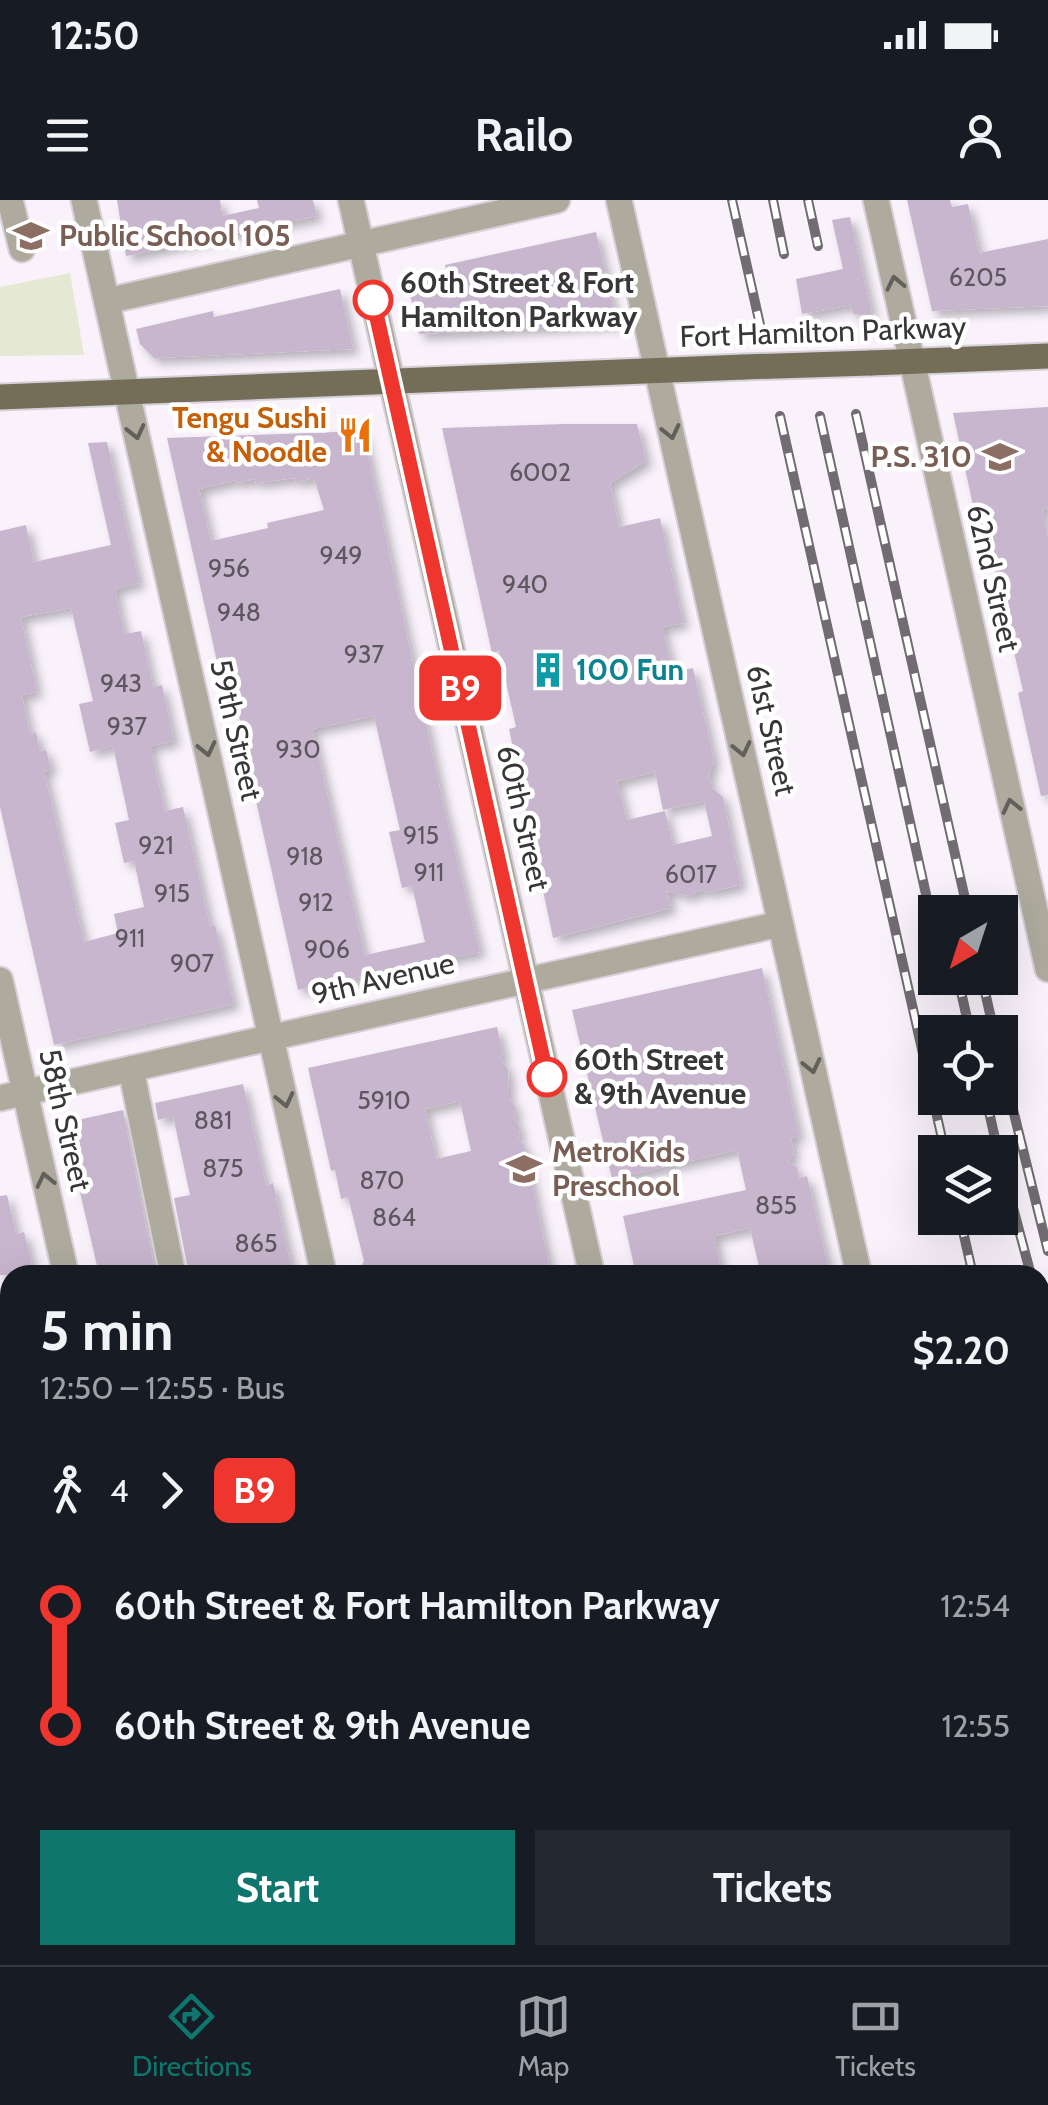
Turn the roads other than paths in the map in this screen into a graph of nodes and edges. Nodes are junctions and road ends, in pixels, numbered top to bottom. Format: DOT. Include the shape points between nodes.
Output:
graph roads {
  1 [pos="10,200"];
  2 [pos="84,200"];
  3 [pos="352,200"];
  4 [pos="557,200"];
  5 [pos="619,200"];
  6 [pos="876,200"];
  7 [pos="361,244"];
  8 [pos="22,249"];
  9 [pos="107,302"];
  10 [pos="1048,356"];
  11 [pos="911,361"];
  12 [pos="657,370"];
  13 [pos="391,382"];
  14 [pos="127,392"];
  15 [pos="0,398"];
  16 [pos="1036,863"];
  17 [pos="780,924"];
  18 [pos="1048,969"];
  19 [pos="0,980"];
  20 [pos="526,980"];
  21 [pos="271,1038"];
  22 [pos="131,1068"];
  23 [pos="13,1095"];
  24 [pos="63,1265"];
  25 [pos="171,1265"];
  26 [pos="322,1265"];
  27 [pos="590,1265"];
  28 [pos="857,1265"];
  1 -- 8 [label="street"];
  2 -- 9 [label="street, 59th Street"];
  3 -- 7 [label="street, 60th Street"];
  4 -- 7 [label="street"];
  5 -- 12 [label="street, 61st Street"];
  11 -- 6 [label="street, 62nd Street, one-way"];
  7 -- 9 [label="street"];
  7 -- 13 [label="street, 60th Street"];
  9 -- 14 [label="street, 59th Street"];
  10 -- 11 [label="main road, Fort Hamilton Parkway"];
  11 -- 12 [label="main road, Fort Hamilton Parkway, bridge"];
  16 -- 11 [label="street, 62nd Street, one-way"];
  12 -- 13 [label="main road, Fort Hamilton Parkway"];
  12 -- 17 [label="street, 61st Street, one-way"];
  13 -- 14 [label="main road, Fort Hamilton Parkway"];
  13 -- 20 [label="street, 60th Street"];
  14 -- 15 [label="main road, Fort Hamilton Parkway"];
  14 -- 21 [label="street, 59th Street, one-way"];
  16 -- 18 [label="street, 62nd Street"];
  17 -- 20 [label="street, 9th Avenue"];
  17 -- 28 [label="street, 61st Street, one-way"];
  19 -- 23 [label="street, 58th Street"];
  20 -- 21 [label="street, 9th Avenue"];
  20 -- 27 [label="street, 60th Street"];
  21 -- 22 [label="street, 9th Avenue"];
  21 -- 26 [label="street, 59th Street, one-way"];
  22 -- 23 [label="street, 9th Avenue"];
  22 -- 25 [label="street"];
  24 -- 23 [label="street, 58th Street, one-way"];
}
